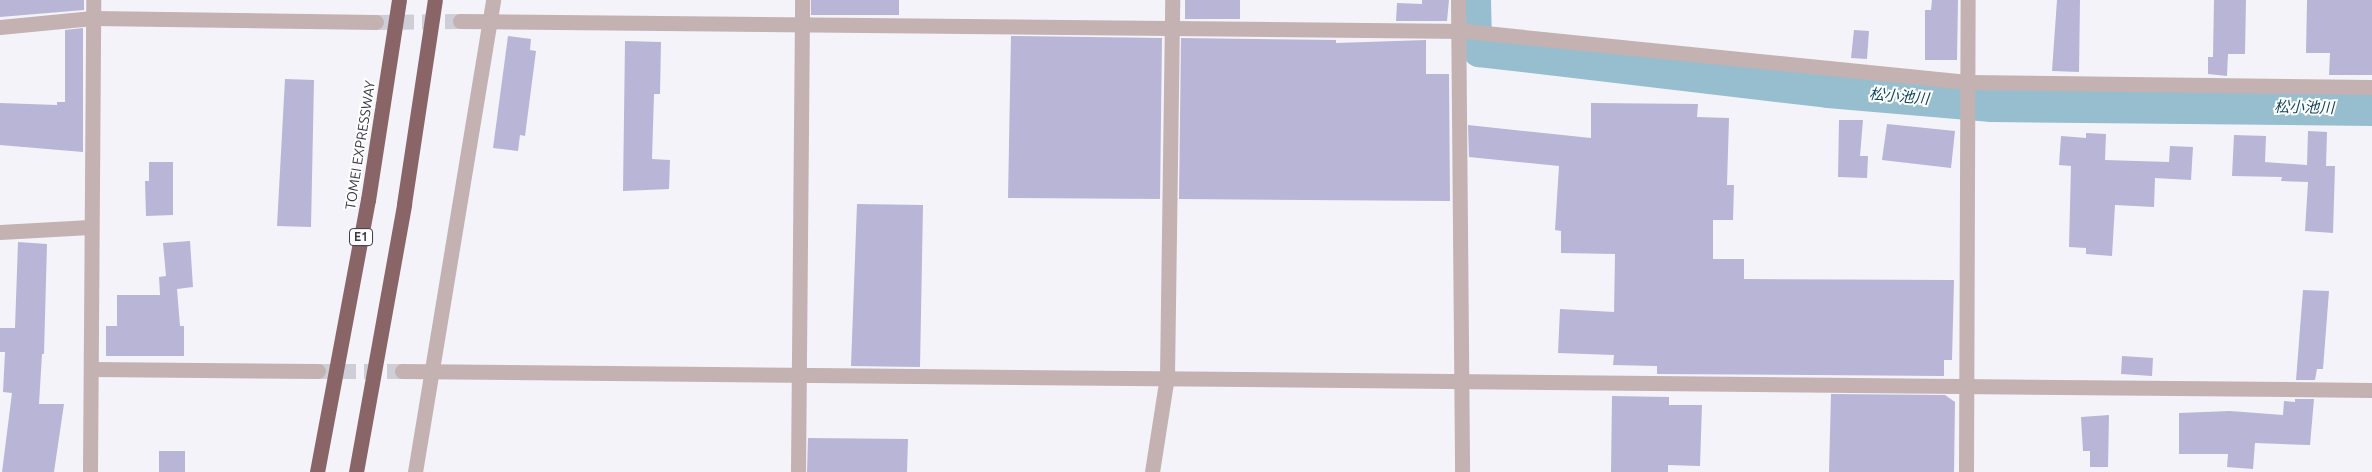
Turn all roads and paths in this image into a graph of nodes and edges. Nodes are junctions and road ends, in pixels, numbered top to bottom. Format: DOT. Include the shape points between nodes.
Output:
graph roads {
  1 [pos="93,0"];
  2 [pos="399,0"];
  3 [pos="435,0"];
  4 [pos="493,0"];
  5 [pos="802,0"];
  6 [pos="1172,0"];
  7 [pos="1458,0"];
  8 [pos="1968,0"];
  9 [pos="93,18"];
  10 [pos="460,21"];
  11 [pos="376,22"];
  12 [pos="489,24"];
  13 [pos="801,26"];
  14 [pos="0,27"];
  15 [pos="1172,29"];
  16 [pos="1461,32"];
  17 [pos="1967,83"];
  18 [pos="2372,87"];
  19 [pos="90,227"];
  20 [pos="0,232"];
  21 [pos="91,369"];
  22 [pos="434,370"];
  23 [pos="318,371"];
  24 [pos="402,371"];
  25 [pos="798,375"];
  26 [pos="1167,376"];
  27 [pos="1460,383"];
  28 [pos="1967,388"];
  29 [pos="2372,390"];
  30 [pos="90,472"];
  31 [pos="317,472"];
  32 [pos="356,472"];
  33 [pos="415,472"];
  34 [pos="798,472"];
  35 [pos="1152,472"];
  36 [pos="1462,472"];
  37 [pos="1966,472"];
  1 -- 9 [label="street"];
  2 -- 31 [label="highway, TOMEI EXPRESSWAY / E1" via="368,200"];
  3 -- 32 [label="highway" via="404,204"];
  4 -- 12 [label="street"];
  5 -- 13 [label="street"];
  6 -- 15 [label="street"];
  7 -- 16 [label="street"];
  8 -- 17 [label="street"];
  9 -- 11 [label="street"];
  9 -- 14 [label="street"];
  9 -- 19 [label="street"];
  10 -- 12 [label="street"];
  12 -- 13 [label="street"];
  12 -- 22 [label="street"];
  13 -- 15 [label="street"];
  13 -- 25 [label="street"];
  15 -- 16 [label="street" via="1350,28"];
  15 -- 26 [label="street"];
  16 -- 17 [label="street"];
  16 -- 27 [label="street"];
  17 -- 18 [label="street"];
  17 -- 28 [label="street"];
  19 -- 20 [label="street"];
  19 -- 21 [label="street"];
  21 -- 23 [label="street"];
  21 -- 30 [label="street"];
  22 -- 24 [label="street"];
  22 -- 25 [label="street"];
  22 -- 33 [label="street"];
  25 -- 26 [label="street"];
  25 -- 34 [label="street"];
  26 -- 27 [label="street"];
  26 -- 35 [label="street"];
  27 -- 28 [label="street"];
  27 -- 36 [label="street"];
  28 -- 29 [label="street"];
  28 -- 37 [label="street"];
}
